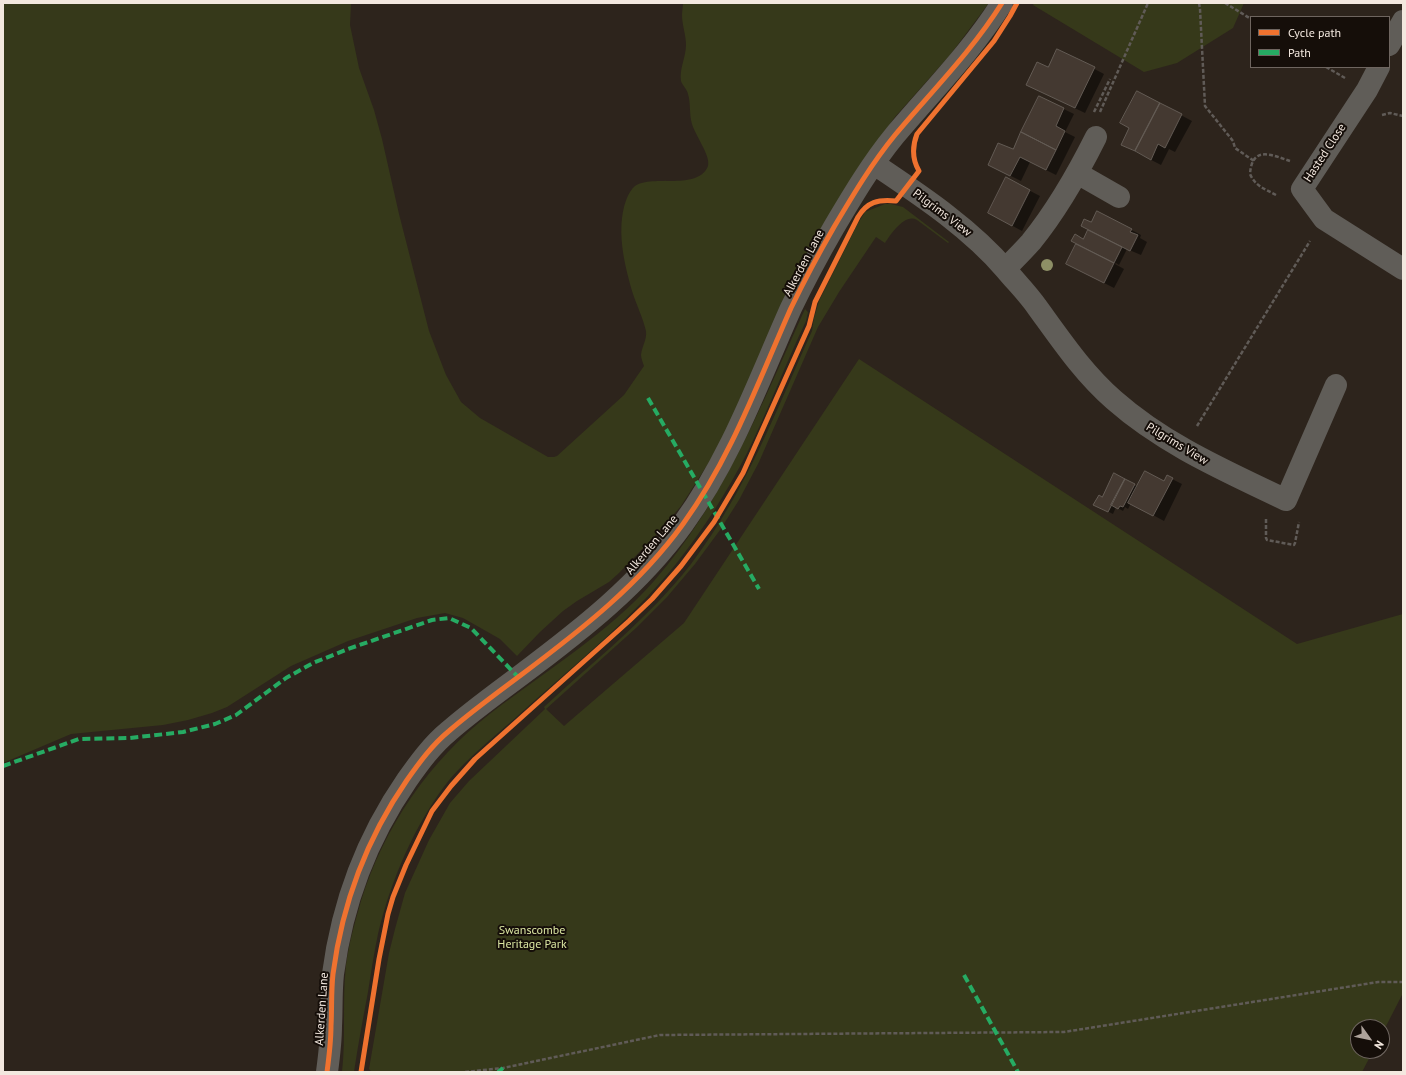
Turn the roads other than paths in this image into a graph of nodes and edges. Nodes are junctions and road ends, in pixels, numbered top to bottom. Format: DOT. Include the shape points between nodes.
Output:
graph roads {
  1 [pos="1002,3"];
  2 [pos="1403,21"];
  3 [pos="1390,43"];
  4 [pos="1378,68"];
  5 [pos="1094,133"];
  6 [pos="874,164"];
  7 [pos="1077,173"];
  8 [pos="1119,197"];
  9 [pos="1005,269"];
  10 [pos="1403,269"];
  11 [pos="1336,385"];
  12 [pos="327,1072"];
  1 -- 6 [label="street, Alkerden Lane" via="988,26"];
  2 -- 3 [label="street"];
  4 -- 10 [label="street, Hasted Close" via="1367,90 1302,189 1324,219"];
  5 -- 7 [label="street"];
  6 -- 9 [label="street, Pilgrims View" via="955,221"];
  6 -- 12 [label="street, Alkerden Lane" via="862,180 800,291 726,455 682,526 652,563 614,601 573,636 448,732 425,755 395,797 365,855 339,937 331,1000"];
  7 -- 8 [label="street"];
  7 -- 9 [label="street" via="1043,226"];
  9 -- 11 [label="street, Pilgrims View" via="1080,366 1128,412 1170,441 1286,500"];
}
